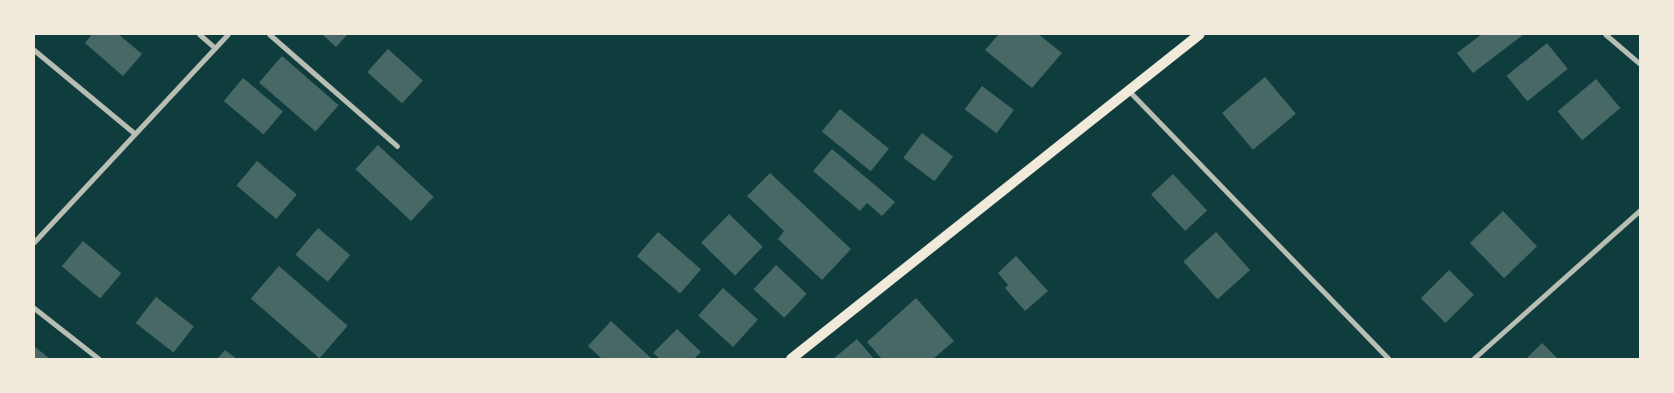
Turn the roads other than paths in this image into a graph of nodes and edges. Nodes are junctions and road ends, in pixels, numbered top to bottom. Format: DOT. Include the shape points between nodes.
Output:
graph roads {
  1 [pos="199,34"];
  2 [pos="228,34"];
  3 [pos="269,34"];
  4 [pos="1200,34"];
  5 [pos="1605,34"];
  6 [pos="215,48"];
  7 [pos="34,50"];
  8 [pos="1640,64"];
  9 [pos="1129,91"];
  10 [pos="134,133"];
  11 [pos="397,146"];
  12 [pos="1640,210"];
  13 [pos="34,242"];
  14 [pos="34,308"];
  15 [pos="99,359"];
  16 [pos="791,359"];
  17 [pos="1389,359"];
  18 [pos="1473,359"];
  1 -- 6 [label="street"];
  2 -- 6 [label="street"];
  3 -- 11 [label="street"];
  4 -- 9 [label="main road"];
  5 -- 8 [label="street"];
  6 -- 10 [label="street"];
  7 -- 10 [label="street"];
  9 -- 16 [label="main road"];
  9 -- 17 [label="street"];
  10 -- 13 [label="street"];
  12 -- 18 [label="street"];
  14 -- 15 [label="street"];
}
